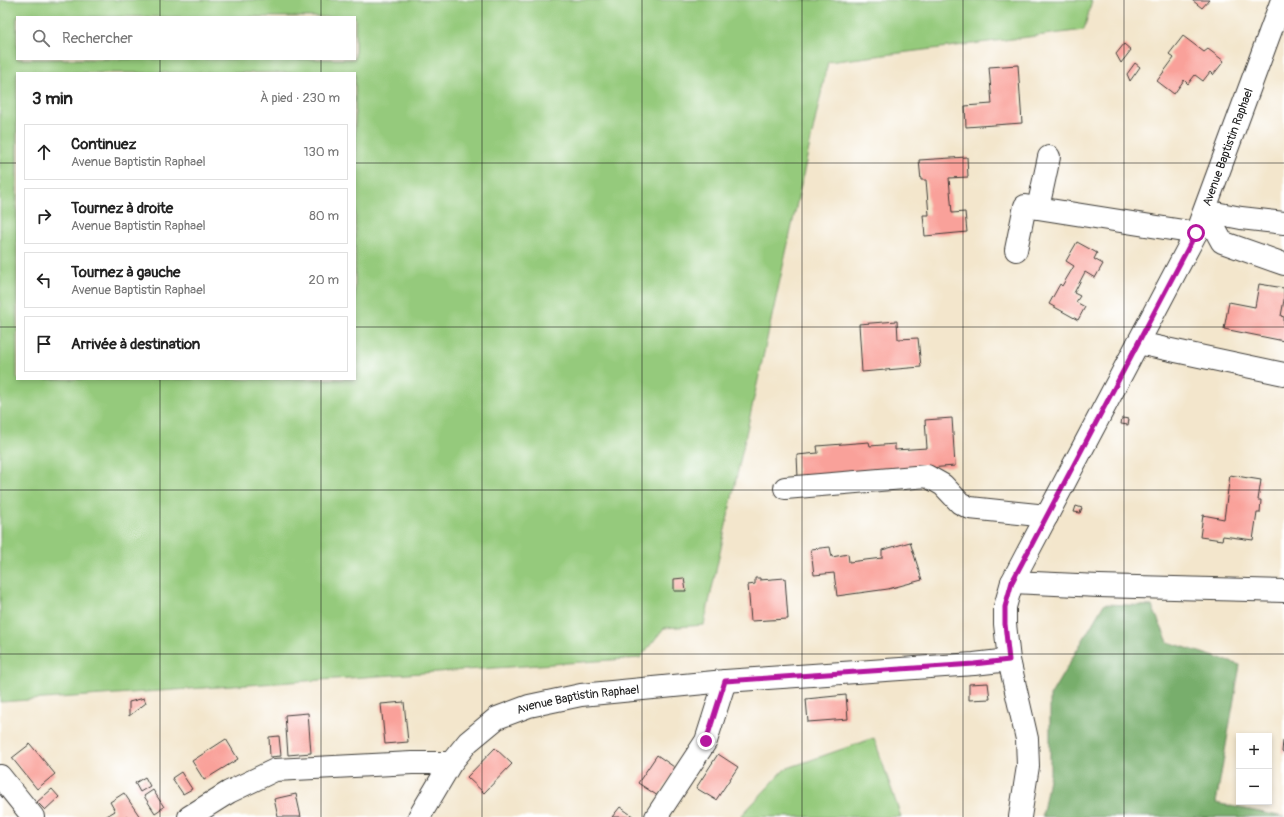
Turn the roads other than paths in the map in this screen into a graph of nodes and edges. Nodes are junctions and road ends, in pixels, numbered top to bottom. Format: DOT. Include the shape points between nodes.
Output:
graph roads {
  1 [pos="1282,0"];
  2 [pos="1049,157"];
  3 [pos="1038,208"];
  4 [pos="1204,211"];
  5 [pos="1284,223"];
  6 [pos="1196,233"];
  7 [pos="1016,250"];
  8 [pos="1284,264"];
  9 [pos="1138,343"];
  10 [pos="1284,374"];
  11 [pos="785,488"];
  12 [pos="1047,516"];
  13 [pos="1012,582"];
  14 [pos="1284,591"];
  15 [pos="1009,660"];
  16 [pos="725,681"];
  17 [pos="451,763"];
  18 [pos="0,776"];
  19 [pos="33,817"];
  20 [pos="189,817"];
  21 [pos="419,817"];
  22 [pos="656,817"];
  23 [pos="1020,817"];
  1 -- 4 [label="street, Avenue Baptistin Raphael"];
  2 -- 3 [label="street"];
  3 -- 6 [label="street"];
  3 -- 7 [label="street" via="1025,206"];
  4 -- 5 [label="street"];
  4 -- 6 [label="street, Avenue Baptistin Raphael"];
  4 -- 8 [label="street" via="1222,242"];
  6 -- 9 [label="street, Avenue Baptistin Raphael"];
  9 -- 10 [label="street"];
  9 -- 12 [label="street, Avenue Baptistin Raphael"];
  11 -- 12 [label="street" via="927,476 943,485 960,503 970,508"];
  12 -- 13 [label="street, Avenue Baptistin Raphael"];
  13 -- 14 [label="street"];
  13 -- 15 [label="street, Avenue Baptistin Raphael" via="1005,607"];
  15 -- 16 [label="street, Avenue Baptistin Raphael"];
  15 -- 23 [label="street, Avenue Baptistin Raphael" via="1028,739 1028,766"];
  16 -- 17 [label="street, Avenue Baptistin Raphael" via="582,695 529,706 497,718 468,742"];
  16 -- 22 [label="street" via="706,741"];
  17 -- 20 [label="street" via="275,770 229,792"];
  17 -- 21 [label="street, Avenue Baptistin Raphael"];
  18 -- 19 [label="street"];
}
